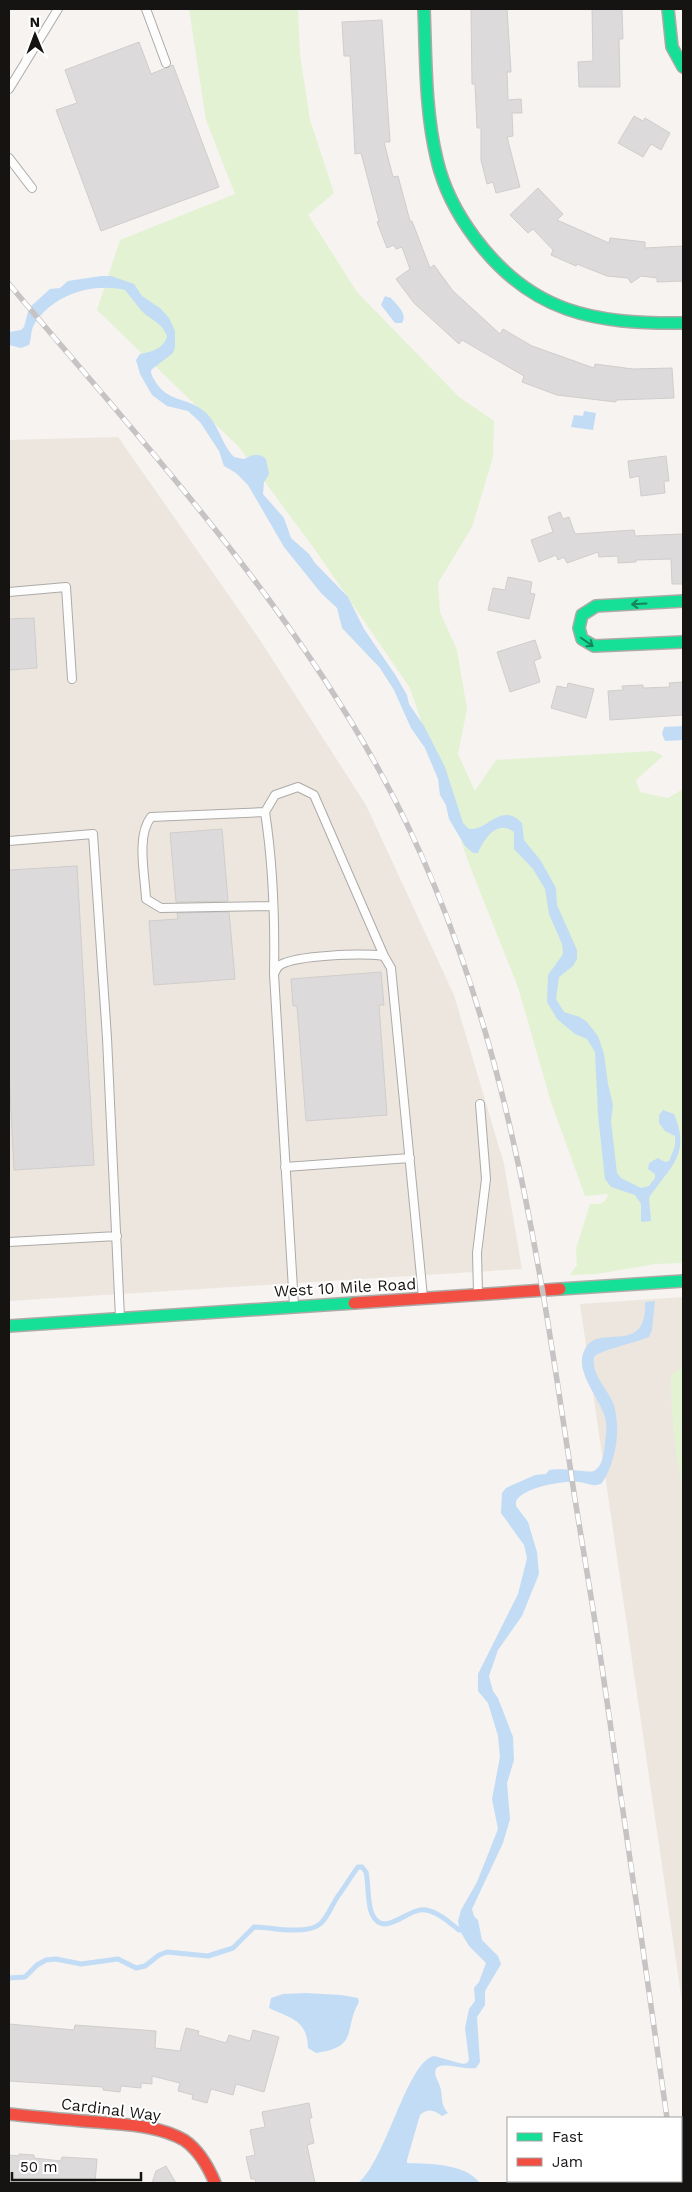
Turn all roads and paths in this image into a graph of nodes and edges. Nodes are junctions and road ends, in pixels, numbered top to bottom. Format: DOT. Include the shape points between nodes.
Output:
graph roads {
  1 [pos="58,9"];
  2 [pos="146,9"];
  3 [pos="424,9"];
  4 [pos="668,9"];
  5 [pos="166,64"];
  6 [pos="683,67"];
  7 [pos="9,89"];
  8 [pos="9,158"];
  9 [pos="32,188"];
  10 [pos="683,323"];
  11 [pos="9,592"];
  12 [pos="683,601"];
  13 [pos="683,642"];
  14 [pos="72,679"];
  15 [pos="265,812"];
  16 [pos="9,841"];
  17 [pos="272,906"];
  18 [pos="384,956"];
  19 [pos="274,974"];
  20 [pos="480,1104"];
  21 [pos="410,1158"];
  22 [pos="285,1167"];
  23 [pos="117,1236"];
  24 [pos="9,1242"];
  25 [pos="683,1281"];
  26 [pos="478,1296"];
  27 [pos="423,1299"];
  28 [pos="294,1306"];
  29 [pos="120,1318"];
  30 [pos="9,1326"];
  31 [pos="9,2114"];
  32 [pos="215,2183"];
  1 -- 7 [label="lane"];
  2 -- 5 [label="lane"];
  3 -- 10 [label="street" via="428,99 437,157 452,204 481,249 519,284 580,315 645,325"];
  4 -- 6 [label="street" via="671,42"];
  8 -- 9 [label="lane"];
  11 -- 14 [label="lane" via="66,587"];
  12 -- 13 [label="street, one-way" via="596,606 583,614 578,628 582,639 594,646"];
  15 -- 17 [label="lane"];
  15 -- 17 [label="lane" via="151,817 145,824 142,838 146,899 161,908"];
  15 -- 18 [label="lane" via="275,795 298,787 314,795"];
  16 -- 23 [label="lane" via="93,834"];
  17 -- 19 [label="lane"];
  18 -- 19 [label="lane" via="366,954 290,961 278,966"];
  18 -- 21 [label="lane" via="391,968"];
  19 -- 22 [label="lane"];
  20 -- 26 [label="lane" via="486,1179 477,1253"];
  21 -- 22 [label="lane"];
  21 -- 27 [label="lane"];
  22 -- 28 [label="lane"];
  23 -- 24 [label="lane"];
  23 -- 29 [label="lane"];
  25 -- 26 [label="street, West 10 Mile Road"];
  26 -- 27 [label="street, West 10 Mile Road"];
  27 -- 28 [label="street, West 10 Mile Road"];
  28 -- 29 [label="street, West 10 Mile Road"];
  29 -- 30 [label="street, West 10 Mile Road"];
  31 -- 32 [label="street, Cardinal Way" via="166,2132 197,2150"];
}
